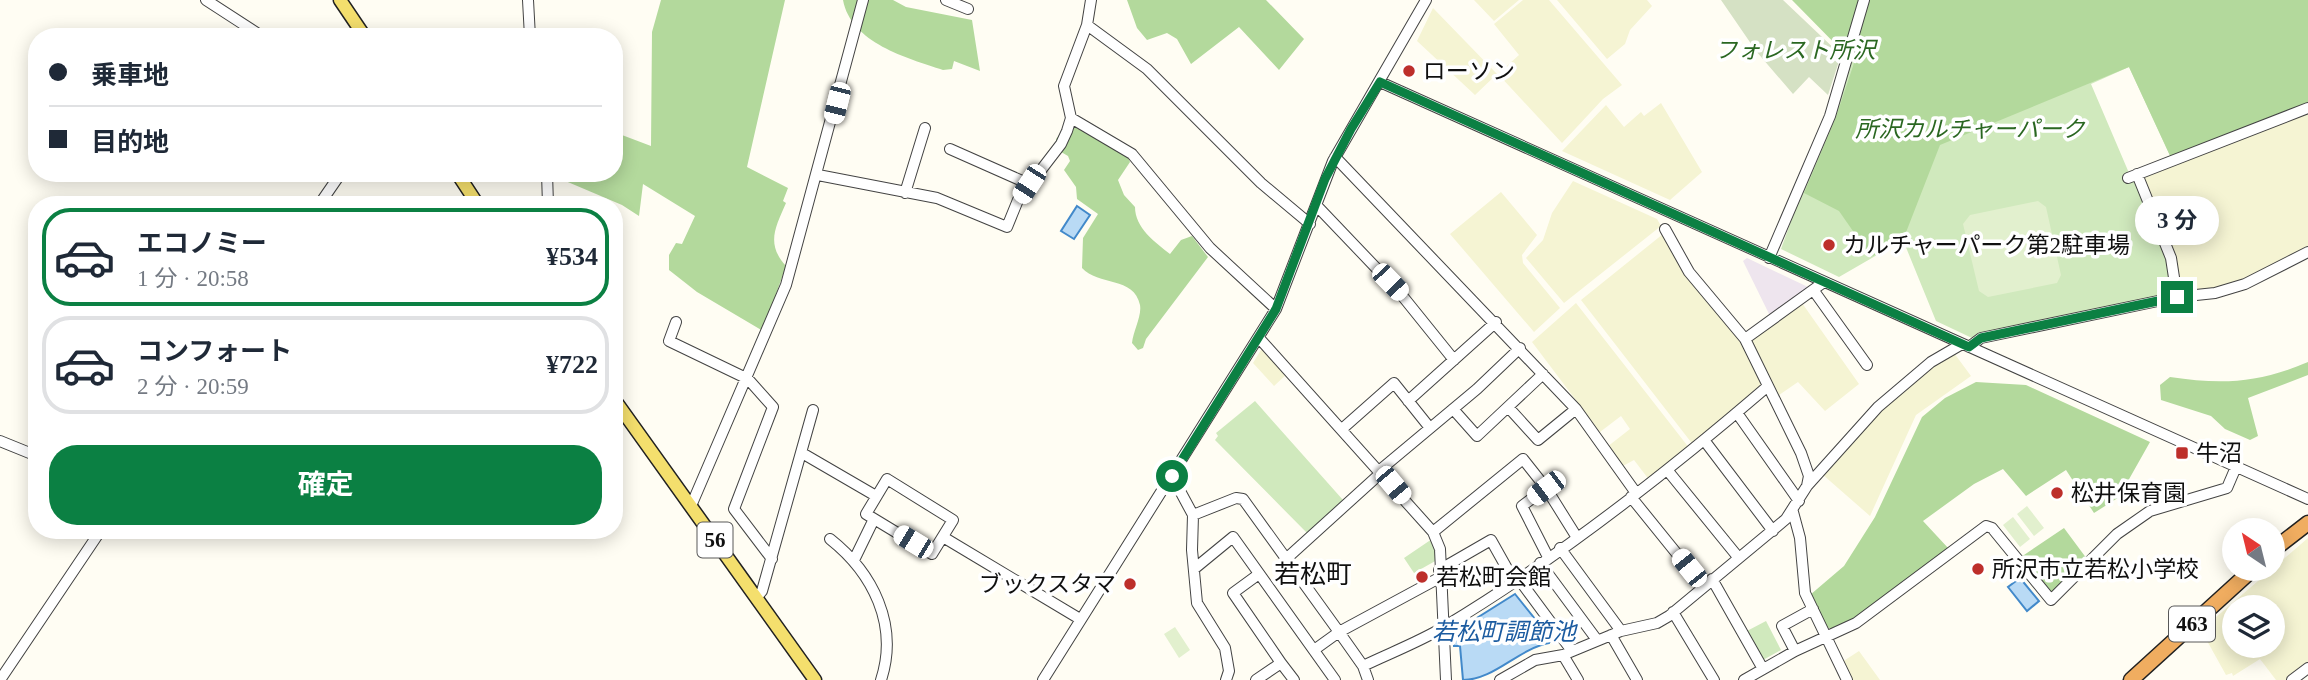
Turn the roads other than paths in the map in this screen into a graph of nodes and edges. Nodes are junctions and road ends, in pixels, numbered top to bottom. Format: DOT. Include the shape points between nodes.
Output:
graph roads {
  1 [pos="206,0"];
  2 [pos="225,0"];
  3 [pos="340,0"];
  4 [pos="528,0"];
  5 [pos="863,0"];
  6 [pos="946,0"];
  7 [pos="1091,0"];
  8 [pos="1426,0"];
  9 [pos="1864,0"];
  10 [pos="968,9"];
  11 [pos="225,12"];
  12 [pos="1087,24"];
  13 [pos="249,28"];
  14 [pos="359,28"];
  15 [pos="530,28"];
  16 [pos="1380,82"];
  17 [pos="2308,108"];
  18 [pos="1070,118"];
  19 [pos="925,128"];
  20 [pos="950,149"];
  21 [pos="1335,157"];
  22 [pos="818,174"];
  23 [pos="1029,184"];
  24 [pos="905,193"];
  25 [pos="1316,205"];
  26 [pos="1310,224"];
  27 [pos="1665,229"];
  28 [pos="2308,252"];
  29 [pos="1769,258"];
  30 [pos="1824,282"];
  31 [pos="1814,291"];
  32 [pos="2177,297"];
  33 [pos="1276,309"];
  34 [pos="1496,322"];
  35 [pos="676,323"];
  36 [pos="1259,338"];
  37 [pos="1745,339"];
  38 [pos="1966,346"];
  39 [pos="1520,348"];
  40 [pos="1454,360"];
  41 [pos="1867,365"];
  42 [pos="1543,374"];
  43 [pos="744,377"];
  44 [pos="1768,386"];
  45 [pos="1408,401"];
  46 [pos="1508,407"];
  47 [pos="1453,409"];
  48 [pos="1576,409"];
  49 [pos="813,410"];
  50 [pos="623,412"];
  51 [pos="1737,413"];
  52 [pos="1430,428"];
  53 [pos="1342,429"];
  54 [pos="1704,440"];
  55 [pos="0,441"];
  56 [pos="28,452"];
  57 [pos="802,453"];
  58 [pos="2236,467"];
  59 [pos="1381,471"];
  60 [pos="1668,471"];
  61 [pos="1172,476"];
  62 [pos="1807,486"];
  63 [pos="1546,488"];
  64 [pos="1634,495"];
  65 [pos="877,496"];
  66 [pos="2308,499"];
  67 [pos="1799,501"];
  68 [pos="691,506"];
  69 [pos="1793,512"];
  70 [pos="2308,512"];
  71 [pos="1193,515"];
  72 [pos="874,519"];
  73 [pos="2308,523"];
  74 [pos="1773,531"];
  75 [pos="1433,532"];
  76 [pos="1576,536"];
  77 [pos="943,537"];
  78 [pos="2286,537"];
  79 [pos="95,539"];
  80 [pos="830,539"];
  81 [pos="2286,540"];
  82 [pos="1560,548"];
  83 [pos="1738,557"];
  84 [pos="772,559"];
  85 [pos="1286,559"];
  86 [pos="854,560"];
  87 [pos="1544,560"];
  88 [pos="1194,569"];
  89 [pos="1259,574"];
  90 [pos="1439,574"];
  91 [pos="1712,579"];
  92 [pos="1516,580"];
  93 [pos="2240,581"];
  94 [pos="1703,586"];
  95 [pos="757,598"];
  96 [pos="1813,608"];
  97 [pos="1673,612"];
  98 [pos="1080,619"];
  99 [pos="1443,628"];
  100 [pos="1621,631"];
  101 [pos="1339,632"];
  102 [pos="1611,635"];
  103 [pos="1827,636"];
  104 [pos="1597,640"];
  105 [pos="1314,650"];
  106 [pos="1795,651"];
  107 [pos="1568,653"];
  108 [pos="1281,663"];
  109 [pos="1363,666"];
  110 [pos="1763,668"];
  111 [pos="2308,668"];
  112 [pos="0,680"];
  113 [pos="815,680"];
  114 [pos="881,680"];
  115 [pos="1043,680"];
  116 [pos="1226,680"];
  117 [pos="1256,680"];
  118 [pos="1294,680"];
  119 [pos="1335,680"];
  120 [pos="1368,680"];
  121 [pos="1446,680"];
  122 [pos="1500,680"];
  123 [pos="1578,680"];
  124 [pos="1637,680"];
  125 [pos="1714,680"];
  126 [pos="1744,680"];
  127 [pos="1847,680"];
  128 [pos="2131,680"];
  129 [pos="2292,680"];
  1 -- 11 [label="street"];
  2 -- 11 [label="street"];
  3 -- 14 [label="main road"];
  4 -- 15 [label="street"];
  5 -- 22 [label="street"];
  6 -- 10 [label="street"];
  7 -- 12 [label="street"];
  8 -- 16 [label="street"];
  9 -- 29 [label="street" via="1830,116"];
  11 -- 13 [label="street"];
  12 -- 18 [label="street" via="1063,86"];
  12 -- 26 [label="street" via="1147,69 1261,183"];
  16 -- 21 [label="street"];
  16 -- 29 [label="street"];
  17 -- 32 [label="street" via="2132,176 2171,258"];
  18 -- 23 [label="street" via="1061,144"];
  18 -- 33 [label="street" via="1132,154 1210,248"];
  19 -- 24 [label="street"];
  20 -- 23 [label="street"];
  21 -- 25 [label="street"];
  21 -- 34 [label="street"];
  22 -- 24 [label="street"];
  22 -- 43 [label="street" via="786,285"];
  23 -- 24 [label="street" via="1007,227 937,198"];
  25 -- 26 [label="street"];
  25 -- 40 [label="street" via="1400,293"];
  26 -- 33 [label="street"];
  27 -- 37 [label="street" via="1689,271"];
  28 -- 32 [label="street" via="2245,284"];
  29 -- 30 [label="street"];
  30 -- 31 [label="street"];
  30 -- 38 [label="street"];
  31 -- 37 [label="street"];
  31 -- 41 [label="street"];
  32 -- 38 [label="street" via="1981,338"];
  33 -- 36 [label="street"];
  34 -- 39 [label="street"];
  34 -- 40 [label="street"];
  35 -- 43 [label="street" via="669,341"];
  36 -- 53 [label="street"];
  36 -- 61 [label="street"];
  37 -- 44 [label="street"];
  38 -- 58 [label="street"];
  38 -- 62 [label="street" via="1931,362 1903,385"];
  39 -- 42 [label="street"];
  39 -- 47 [label="street"];
  40 -- 45 [label="street"];
  42 -- 46 [label="street"];
  42 -- 48 [label="street"];
  43 -- 68 [label="street"];
  43 -- 84 [label="street" via="773,407 734,509"];
  44 -- 51 [label="street"];
  44 -- 62 [label="street" via="1801,453 1809,476"];
  45 -- 52 [label="street"];
  45 -- 53 [label="street" via="1394,383"];
  46 -- 47 [label="street" via="1476,436"];
  46 -- 48 [label="street" via="1538,440"];
  47 -- 52 [label="street"];
  48 -- 64 [label="street"];
  49 -- 57 [label="street"];
  50 -- 68 [label="main road, 56"];
  51 -- 54 [label="street"];
  51 -- 67 [label="street"];
  52 -- 59 [label="street"];
  53 -- 59 [label="street"];
  54 -- 60 [label="street"];
  54 -- 74 [label="street"];
  55 -- 56 [label="street"];
  57 -- 65 [label="street"];
  57 -- 84 [label="street"];
  58 -- 66 [label="street"];
  58 -- 103 [label="street" via="2227,488 2160,506 2117,534 2050,600 1993,528 1986,526 1867,615"];
  59 -- 75 [label="street"];
  59 -- 85 [label="street"];
  60 -- 64 [label="street"];
  60 -- 83 [label="street"];
  61 -- 71 [label="street"];
  61 -- 98 [label="street"];
  62 -- 67 [label="street"];
  63 -- 75 [label="street" via="1523,459"];
  63 -- 76 [label="street"];
  63 -- 87 [label="street" via="1522,506"];
  64 -- 76 [label="street"];
  64 -- 94 [label="street"];
  65 -- 72 [label="street" via="866,514"];
  65 -- 77 [label="street" via="887,479 953,520"];
  67 -- 69 [label="street"];
  68 -- 95 [label="main road, 56"];
  69 -- 74 [label="street"];
  69 -- 96 [label="street" via="1805,593"];
  70 -- 78 [label="highway"];
  71 -- 85 [label="street" via="1240,497"];
  71 -- 88 [label="street"];
  72 -- 77 [label="street" via="932,554"];
  72 -- 86 [label="street"];
  73 -- 81 [label="highway"];
  74 -- 83 [label="street"];
  75 -- 90 [label="street" via="1440,549"];
  76 -- 82 [label="street"];
  77 -- 98 [label="street"];
  79 -- 112 [label="street"];
  80 -- 86 [label="street"];
  82 -- 87 [label="street"];
  82 -- 100 [label="street"];
  83 -- 91 [label="street"];
  84 -- 95 [label="street"];
  85 -- 101 [label="street"];
  86 -- 114 [label="street" via="879,599 885,622"];
  87 -- 92 [label="street"];
  87 -- 104 [label="street"];
  88 -- 89 [label="street" via="1233,537"];
  88 -- 116 [label="street" via="1199,609 1228,656"];
  89 -- 105 [label="street"];
  89 -- 108 [label="street" via="1233,593"];
  90 -- 92 [label="street" via="1491,540"];
  90 -- 99 [label="street"];
  90 -- 101 [label="street"];
  91 -- 94 [label="street"];
  91 -- 110 [label="street"];
  92 -- 99 [label="street"];
  92 -- 107 [label="street"];
  93 -- 128 [label="highway, 463"];
  94 -- 97 [label="street"];
  95 -- 113 [label="main road, 56"];
  96 -- 103 [label="street"];
  96 -- 106 [label="street" via="1782,626"];
  97 -- 100 [label="street" via="1657,623"];
  97 -- 125 [label="street"];
  98 -- 115 [label="street"];
  99 -- 109 [label="street"];
  99 -- 121 [label="street"];
  100 -- 102 [label="street"];
  101 -- 105 [label="street"];
  101 -- 109 [label="street"];
  102 -- 104 [label="street"];
  102 -- 124 [label="street"];
  103 -- 106 [label="street"];
  103 -- 127 [label="street"];
  104 -- 107 [label="street"];
  105 -- 119 [label="street"];
  106 -- 110 [label="street"];
  107 -- 122 [label="street" via="1535,660"];
  107 -- 123 [label="street"];
  108 -- 117 [label="street"];
  108 -- 118 [label="street"];
  109 -- 120 [label="street"];
  110 -- 126 [label="street"];
  111 -- 129 [label="street"];
}
